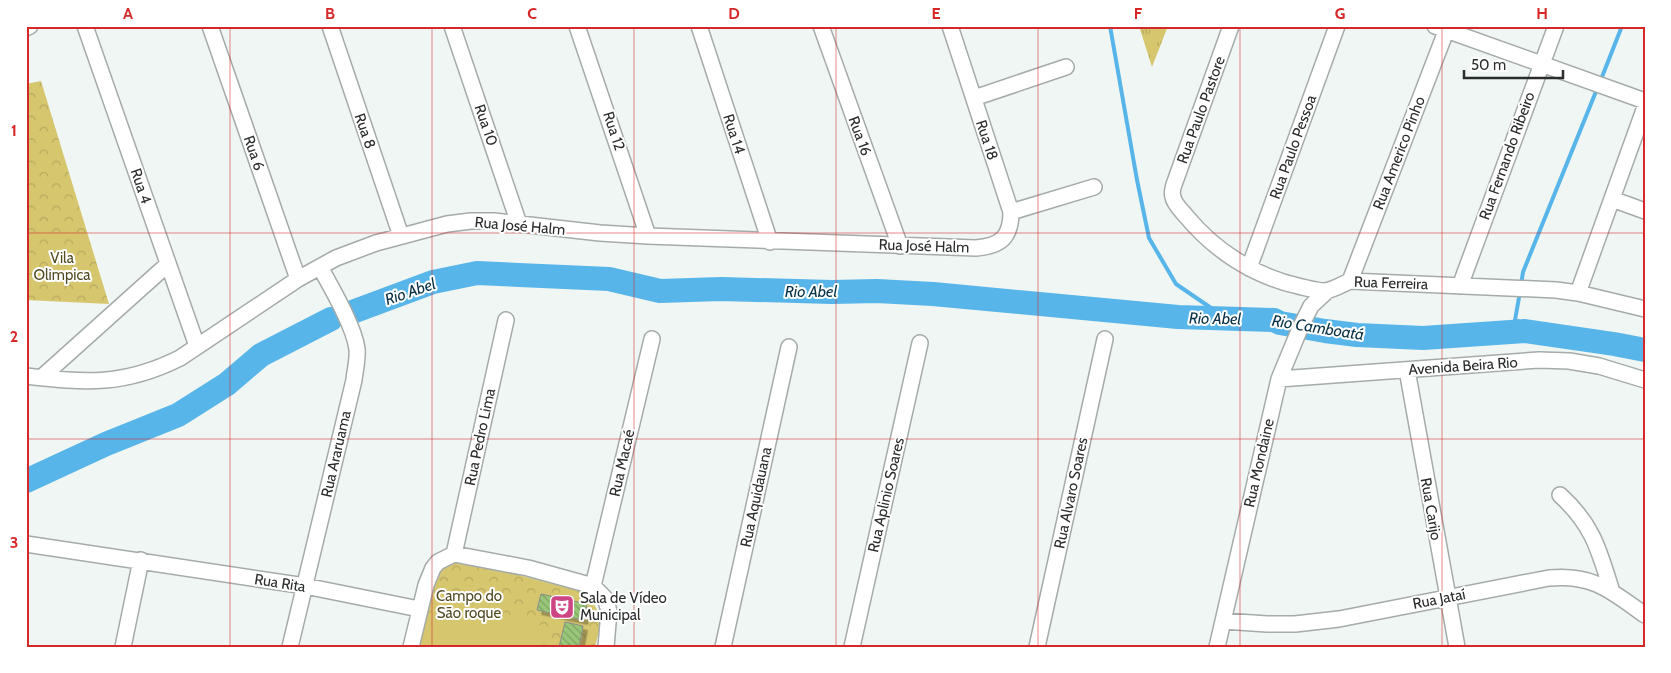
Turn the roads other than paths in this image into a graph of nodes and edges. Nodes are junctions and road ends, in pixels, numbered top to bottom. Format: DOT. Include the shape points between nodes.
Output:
graph roads {
  1 [pos="30,26"];
  2 [pos="85,26"];
  3 [pos="210,26"];
  4 [pos="330,26"];
  5 [pos="452,26"];
  6 [pos="577,26"];
  7 [pos="699,26"];
  8 [pos="821,26"];
  9 [pos="950,26"];
  10 [pos="1232,26"];
  11 [pos="1337,26"];
  12 [pos="1556,26"];
  13 [pos="26,28"];
  14 [pos="1443,28"];
  15 [pos="1541,64"];
  16 [pos="1066,67"];
  17 [pos="974,98"];
  18 [pos="1645,101"];
  19 [pos="1645,107"];
  20 [pos="1094,187"];
  21 [pos="1612,199"];
  22 [pos="1645,211"];
  23 [pos="1011,212"];
  24 [pos="519,224"];
  25 [pos="400,236"];
  26 [pos="648,236"];
  27 [pos="770,242"];
  28 [pos="900,246"];
  29 [pos="168,264"];
  30 [pos="320,267"];
  31 [pos="1249,268"];
  32 [pos="298,280"];
  33 [pos="1350,280"];
  34 [pos="1460,286"];
  35 [pos="1326,291"];
  36 [pos="1578,292"];
  37 [pos="1645,309"];
  38 [pos="506,320"];
  39 [pos="652,339"];
  40 [pos="1105,339"];
  41 [pos="920,343"];
  42 [pos="197,346"];
  43 [pos="789,347"];
  44 [pos="1407,370"];
  45 [pos="26,376"];
  46 [pos="42,377"];
  47 [pos="1279,379"];
  48 [pos="1645,380"];
  49 [pos="1560,495"];
  50 [pos="26,544"];
  51 [pos="454,554"];
  52 [pos="141,560"];
  53 [pos="305,586"];
  54 [pos="593,586"];
  55 [pos="1612,592"];
  56 [pos="1447,597"];
  57 [pos="419,609"];
  58 [pos="1645,615"];
  59 [pos="1223,621"];
  60 [pos="608,646"];
  61 [pos="123,647"];
  62 [pos="290,647"];
  63 [pos="411,647"];
  64 [pos="723,647"];
  65 [pos="852,647"];
  66 [pos="1038,647"];
  67 [pos="1217,647"];
  68 [pos="1457,647"];
  1 -- 13 [label="street"];
  2 -- 29 [label="street, Rua 4"];
  3 -- 32 [label="street, Rua 6"];
  4 -- 25 [label="street, Rua 8"];
  5 -- 24 [label="street, Rua 10"];
  6 -- 26 [label="street, Rua 12"];
  7 -- 27 [label="street, Rua 14"];
  8 -- 28 [label="street, Rua 16"];
  9 -- 17 [label="street, Rua 18"];
  10 -- 31 [label="street, Rua Paulo Pastore" via="1172,195 1194,225"];
  11 -- 31 [label="street, Rua Paulo Pessoa"];
  12 -- 15 [label="street, Rua Fernando Ribeiro"];
  14 -- 15 [label="street"];
  14 -- 33 [label="street, Rua Americo Pinho"];
  15 -- 18 [label="street"];
  15 -- 34 [label="street, Rua Fernando Ribeiro"];
  16 -- 17 [label="street"];
  17 -- 23 [label="street, Rua 18"];
  19 -- 21 [label="street"];
  20 -- 23 [label="street"];
  21 -- 22 [label="street"];
  21 -- 36 [label="street"];
  23 -- 28 [label="street, Rua José Halm" via="1011,227 1004,238 991,247"];
  24 -- 25 [label="street, Rua José Halm" via="471,221 439,225"];
  24 -- 26 [label="street, Rua José Halm"];
  25 -- 30 [label="street, Rua José Halm" via="356,250"];
  26 -- 27 [label="street, Rua José Halm"];
  27 -- 28 [label="street, Rua José Halm"];
  29 -- 42 [label="street, Rua 4"];
  29 -- 46 [label="street"];
  30 -- 32 [label="street, Rua José Halm"];
  30 -- 53 [label="street, Rua Araruama" via="356,341 357,351 354,380"];
  31 -- 35 [label="street" via="1291,284"];
  32 -- 42 [label="street, Rua José Halm"];
  33 -- 34 [label="street, Rua Ferreira"];
  33 -- 35 [label="street, Rua Ferreira"];
  34 -- 36 [label="street, Rua Ferreira"];
  35 -- 47 [label="street, Rua Mondaine" via="1311,306"];
  36 -- 37 [label="street, Rua Ferreira"];
  38 -- 51 [label="street, Rua Pedro Lima"];
  39 -- 54 [label="street, Rua Macaé"];
  40 -- 66 [label="street, Rua Alvaro Soares"];
  41 -- 65 [label="street, Rua Aplinio Soares"];
  42 -- 46 [label="street, Rua José Halm" via="162,367 138,375 85,382"];
  43 -- 64 [label="street, Rua Aquidauana"];
  44 -- 47 [label="street, Avenida Beira Rio"];
  44 -- 48 [label="street, Avenida Beira Rio" via="1539,360 1570,361"];
  44 -- 56 [label="street, Rua Carijo"];
  45 -- 46 [label="street, Rua José Halm"];
  47 -- 59 [label="street, Rua Mondaine"];
  49 -- 55 [label="street" via="1587,526"];
  50 -- 52 [label="street, Rua Rita"];
  51 -- 54 [label="street" via="528,568"];
  51 -- 57 [label="street" via="433,568"];
  52 -- 53 [label="street, Rua Rita"];
  52 -- 61 [label="street"];
  53 -- 57 [label="street, Rua Rita"];
  53 -- 62 [label="street, Rua Araruama"];
  54 -- 60 [label="street" via="605,598 609,611"];
  55 -- 56 [label="street, Rua Jataí" via="1596,583 1567,576"];
  55 -- 58 [label="street, Rua Jataí"];
  56 -- 59 [label="street, Rua Jataí" via="1340,619 1296,624"];
  56 -- 68 [label="street, Rua Carijo"];
  57 -- 63 [label="street"];
  59 -- 67 [label="street, Rua Mondaine"];
}
